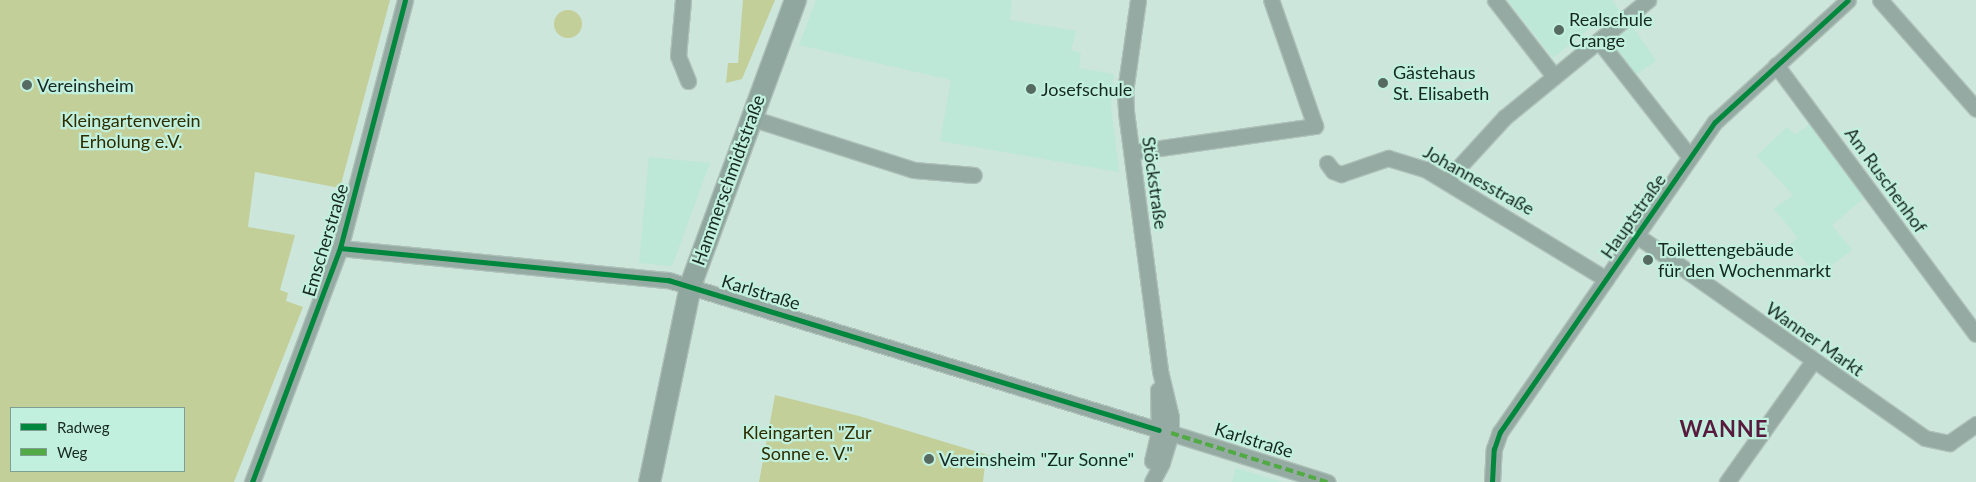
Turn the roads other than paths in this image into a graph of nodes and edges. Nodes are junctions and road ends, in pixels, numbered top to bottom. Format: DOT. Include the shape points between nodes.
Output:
graph roads {
  1 [pos="405,0"];
  2 [pos="683,0"];
  3 [pos="795,0"];
  4 [pos="1138,0"];
  5 [pos="1271,0"];
  6 [pos="1495,0"];
  7 [pos="1648,0"];
  8 [pos="1848,0"];
  9 [pos="1880,0"];
  10 [pos="1599,41"];
  11 [pos="1776,65"];
  12 [pos="1554,76"];
  13 [pos="688,81"];
  14 [pos="1976,109"];
  15 [pos="752,118"];
  16 [pos="1132,152"];
  17 [pos="1690,157"];
  18 [pos="1327,163"];
  19 [pos="974,175"];
  20 [pos="1447,180"];
  21 [pos="1636,235"];
  22 [pos="340,248"];
  23 [pos="1606,279"];
  24 [pos="690,285"];
  25 [pos="1970,314"];
  26 [pos="1976,334"];
  27 [pos="1813,361"];
  28 [pos="1976,424"];
  29 [pos="1165,432"];
  30 [pos="1153,480"];
  31 [pos="252,482"];
  32 [pos="649,482"];
  33 [pos="1326,482"];
  34 [pos="1492,482"];
  35 [pos="1727,482"];
  1 -- 22 [label="street, Emscherstraße"];
  2 -- 13 [label="street" via="678,56"];
  3 -- 15 [label="main road, Hammerschmidtstraße"];
  4 -- 16 [label="street, Stöckstraße" via="1125,91"];
  5 -- 16 [label="street" via="1315,126"];
  6 -- 12 [label="street"];
  7 -- 10 [label="street"];
  8 -- 11 [label="street, Hauptstraße"];
  9 -- 14 [label="street"];
  10 -- 12 [label="street"];
  10 -- 17 [label="street"];
  11 -- 17 [label="street, Hauptstraße" via="1722,113"];
  11 -- 25 [label="street, Am Ruschenhof"];
  12 -- 20 [label="street" via="1505,117"];
  15 -- 19 [label="street" via="914,170"];
  15 -- 24 [label="main road, Hammerschmidtstraße"];
  16 -- 29 [label="street, Stöckstraße"];
  17 -- 21 [label="street, Hauptstraße"];
  18 -- 20 [label="street, Johannesstraße" via="1333,172 1341,174 1388,158 1407,161"];
  20 -- 23 [label="street, Johannesstraße"];
  21 -- 23 [label="street, Hauptstraße"];
  21 -- 27 [label="street, Wanner Markt"];
  22 -- 24 [label="street, Karlstraße" via="668,280"];
  22 -- 31 [label="street, Emscherstraße"];
  23 -- 34 [label="street, Hauptstraße" via="1500,432 1494,449"];
  24 -- 29 [label="street, Karlstraße"];
  24 -- 32 [label="main road, Hammerschmidtstraße"];
  25 -- 26 [label="street, Am Ruschenhof"];
  27 -- 28 [label="street, Wanner Markt" via="1935,442 1949,443"];
  27 -- 35 [label="street"];
  29 -- 30 [label="street, Stöckstraße" via="1162,463"];
  29 -- 33 [label="street, Karlstraße"];
}
